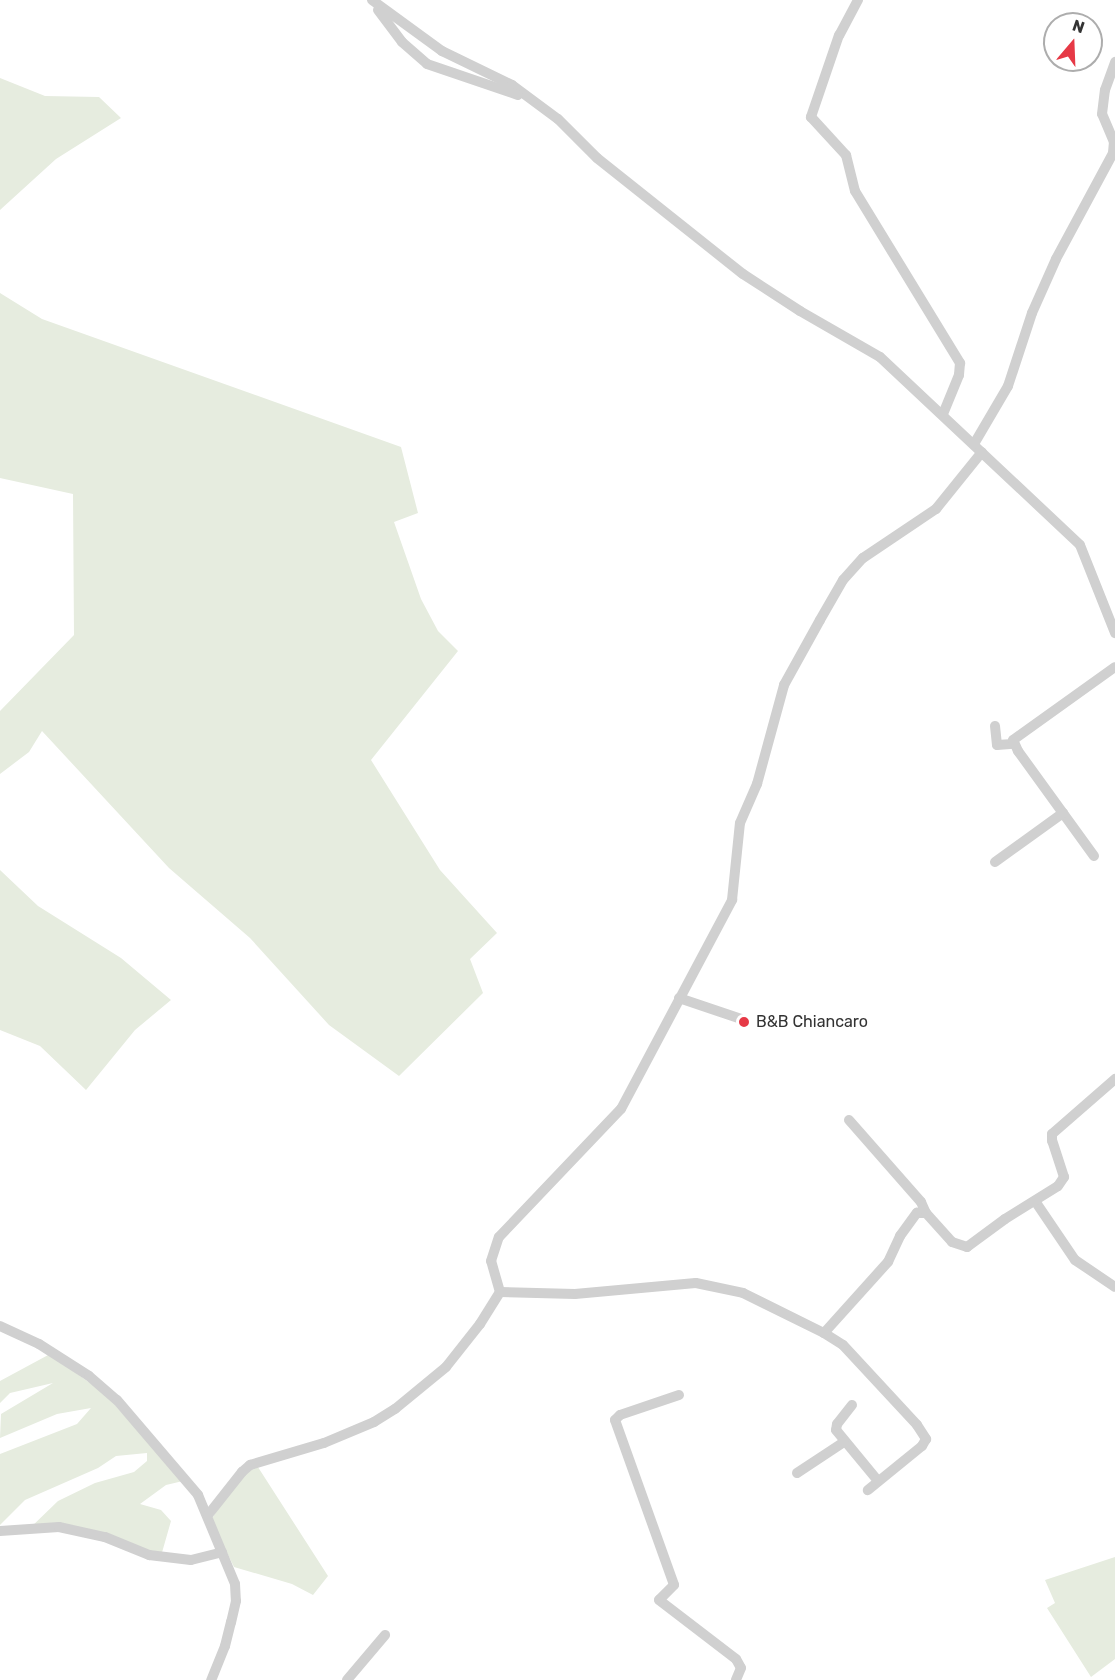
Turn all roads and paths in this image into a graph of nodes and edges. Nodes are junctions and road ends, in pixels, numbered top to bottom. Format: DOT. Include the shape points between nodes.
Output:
graph roads {
  1 [pos="371,0"];
  2 [pos="858,0"];
  3 [pos="1115,62"];
  4 [pos="534,103"];
  5 [pos="943,414"];
  6 [pos="974,444"];
  7 [pos="982,452"];
  8 [pos="1115,633"];
  9 [pos="1115,667"];
  10 [pos="995,726"];
  11 [pos="1013,744"];
  12 [pos="1063,813"];
  13 [pos="1094,856"];
  14 [pos="995,861"];
  15 [pos="679,998"];
  16 [pos="741,1019"];
  17 [pos="1115,1079"];
  18 [pos="849,1120"];
  19 [pos="1035,1201"];
  20 [pos="926,1213"];
  21 [pos="1115,1287"];
  22 [pos="500,1292"];
  23 [pos="0,1326"];
  24 [pos="824,1333"];
  25 [pos="679,1395"];
  26 [pos="852,1405"];
  27 [pos="844,1442"];
  28 [pos="797,1473"];
  29 [pos="878,1481"];
  30 [pos="868,1490"];
  31 [pos="208,1515"];
  32 [pos="0,1531"];
  33 [pos="222,1552"];
  34 [pos="385,1635"];
  35 [pos="211,1680"];
  36 [pos="347,1680"];
  37 [pos="736,1680"];
  1 -- 4 [label="street" via="442,51 495,75"];
  1 -- 4 [label="street" via="402,42 427,64 495,85"];
  2 -- 5 [label="street" via="839,35 811,117 846,155 855,191 960,363"];
  3 -- 6 [label="street" via="1102,114 1113,153 1056,259 1032,313 1008,386"];
  4 -- 5 [label="street" via="743,274 868,348"];
  5 -- 6 [label="street"];
  6 -- 7 [label="street"];
  7 -- 8 [label="street" via="1080,544"];
  7 -- 15 [label="street" via="936,509 863,558 851,571 802,652 784,685 757,784 738,830 732,900"];
  9 -- 11 [label="street" via="1014,737"];
  10 -- 11 [label="street" via="997,745"];
  11 -- 12 [label="street"];
  12 -- 13 [label="street"];
  12 -- 14 [label="street"];
  15 -- 16 [label="street"];
  15 -- 22 [label="street" via="621,1109 499,1237 491,1261"];
  17 -- 19 [label="street" via="1052,1134 1064,1179"];
  18 -- 20 [label="street" via="921,1202"];
  19 -- 20 [label="street" via="967,1247 952,1242"];
  19 -- 21 [label="street" via="1075,1260"];
  20 -- 24 [label="street" via="913,1216 888,1262"];
  22 -- 24 [label="street" via="575,1294 696,1283 743,1293"];
  22 -- 31 [label="street" via="446,1367 420,1391 374,1422 302,1451 250,1466"];
  23 -- 31 [label="street" via="66,1359 117,1400 198,1495"];
  24 -- 29 [label="street" via="843,1345 926,1439"];
  25 -- 37 [label="street" via="615,1420 674,1585 659,1600 736,1659 741,1668"];
  26 -- 27 [label="street" via="837,1424 836,1431"];
  27 -- 28 [label="street"];
  27 -- 29 [label="street"];
  29 -- 30 [label="street"];
  31 -- 33 [label="street"];
  32 -- 33 [label="street" via="59,1527 105,1537 149,1555 191,1560"];
  33 -- 35 [label="street" via="235,1584 236,1601 225,1646"];
  34 -- 36 [label="street"];
}
